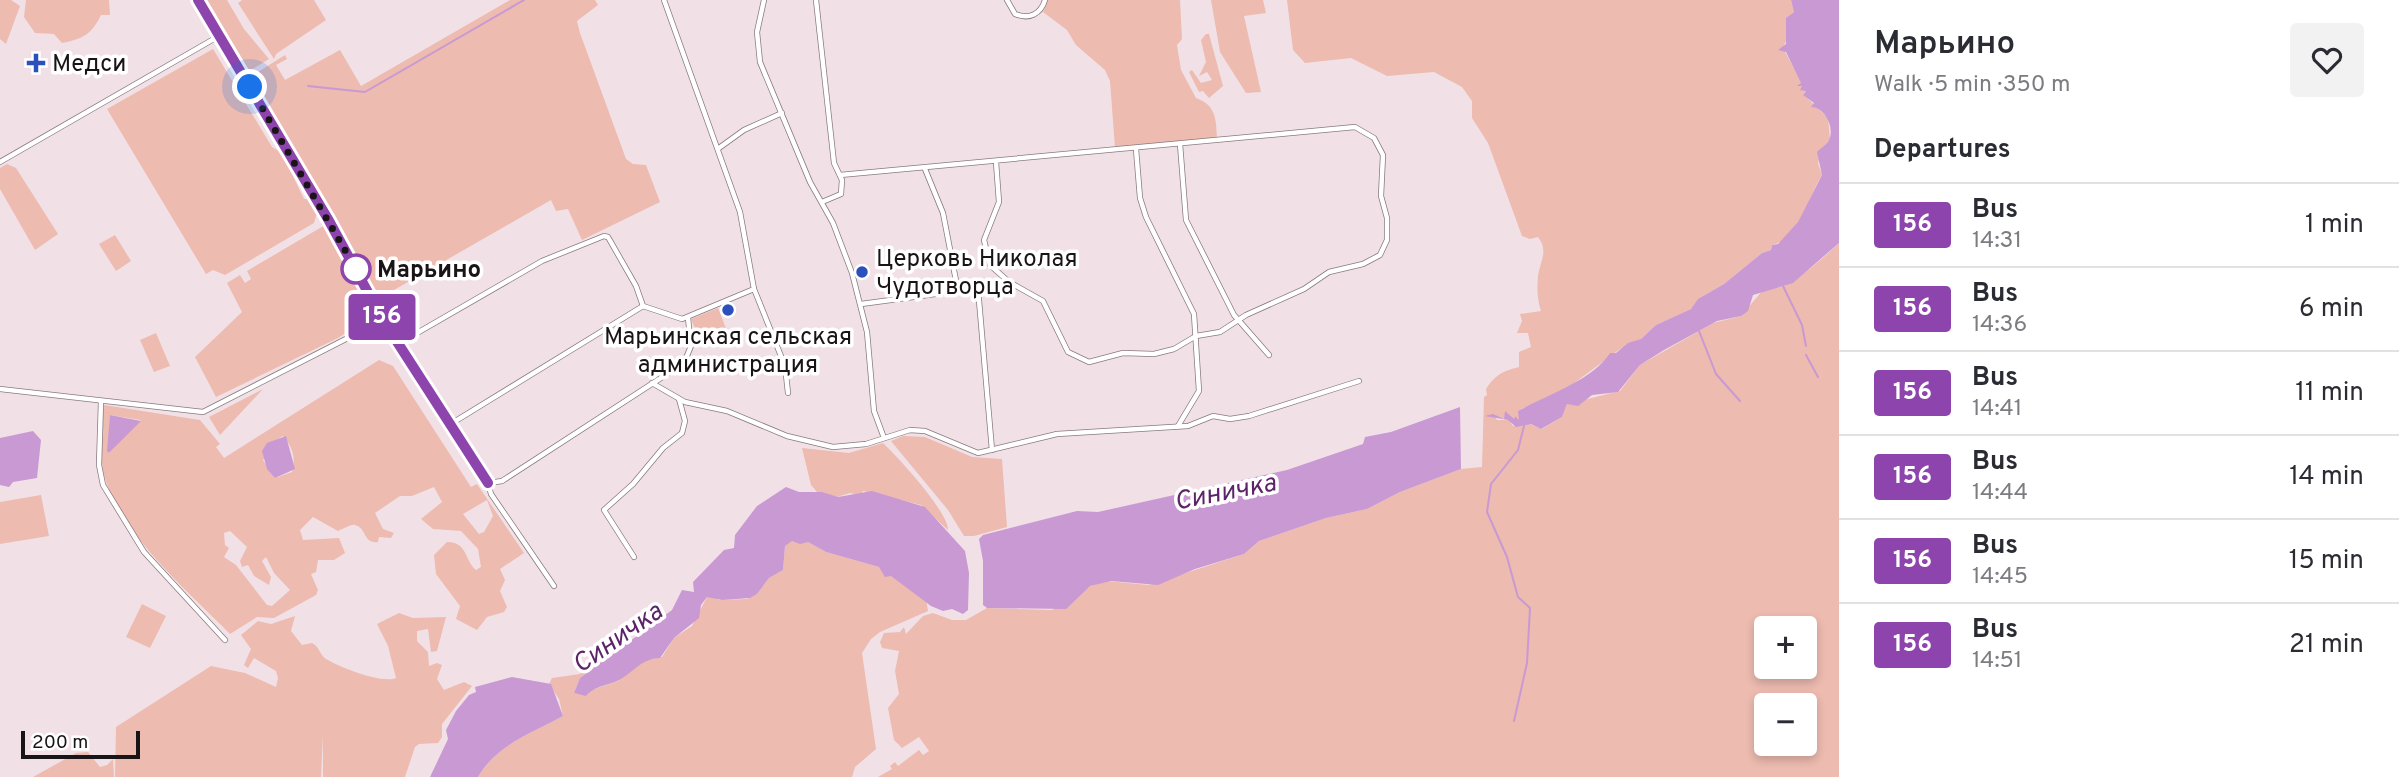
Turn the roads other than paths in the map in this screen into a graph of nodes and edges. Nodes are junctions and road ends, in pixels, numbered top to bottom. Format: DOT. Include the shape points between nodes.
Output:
graph roads {
  1 [pos="198,0"];
  2 [pos="664,0"];
  3 [pos="764,0"];
  4 [pos="816,0"];
  5 [pos="1007,0"];
  6 [pos="1045,0"];
  7 [pos="219,36"];
  8 [pos="782,113"];
  9 [pos="1180,144"];
  10 [pos="719,148"];
  11 [pos="1136,149"];
  12 [pos="0,162"];
  13 [pos="996,162"];
  14 [pos="925,169"];
  15 [pos="840,175"];
  16 [pos="822,202"];
  17 [pos="754,289"];
  18 [pos="958,291"];
  19 [pos="861,304"];
  20 [pos="643,306"];
  21 [pos="688,318"];
  22 [pos="1240,319"];
  23 [pos="383,320"];
  24 [pos="1193,337"];
  25 [pos="398,344"];
  26 [pos="1269,355"];
  27 [pos="1359,381"];
  28 [pos="652,383"];
  29 [pos="0,389"];
  30 [pos="788,393"];
  31 [pos="679,399"];
  32 [pos="100,401"];
  33 [pos="449,425"];
  34 [pos="1178,426"];
  35 [pos="884,438"];
  36 [pos="992,450"];
  37 [pos="488,483"];
  38 [pos="634,557"];
  39 [pos="554,586"];
  40 [pos="225,640"];
  1 -- 7 [label="street"];
  2 -- 10 [label="street"];
  3 -- 8 [label="street" via="758,53"];
  4 -- 15 [label="street" via="834,163"];
  5 -- 6 [label="street" via="1015,14 1027,17 1039,12"];
  7 -- 12 [label="street"];
  7 -- 23 [label="street"];
  8 -- 10 [label="street" via="744,130"];
  8 -- 16 [label="street"];
  9 -- 11 [label="street"];
  9 -- 22 [label="street" via="1185,216 1217,285"];
  9 -- 22 [label="street" via="1350,127 1371,135 1382,150 1381,195 1387,222 1383,252 1368,263 1332,270"];
  10 -- 17 [label="street" via="740,212"];
  11 -- 13 [label="street"];
  11 -- 24 [label="street" via="1142,204 1157,243 1190,299"];
  13 -- 14 [label="street"];
  13 -- 24 [label="street" via="999,202 984,240 990,265 1043,301 1068,352 1097,362 1123,354 1154,355"];
  14 -- 15 [label="street"];
  14 -- 18 [label="street" via="943,213"];
  15 -- 16 [label="street" via="842,192"];
  16 -- 19 [label="street"];
  17 -- 21 [label="street"];
  17 -- 30 [label="street" via="785,366"];
  18 -- 19 [label="street"];
  18 -- 36 [label="street" via="978,289"];
  19 -- 35 [label="street" via="874,411"];
  20 -- 21 [label="street"];
  20 -- 25 [label="street" via="608,237 601,236 562,251"];
  20 -- 33 [label="street"];
  21 -- 28 [label="street" via="692,335 688,359"];
  22 -- 24 [label="street" via="1224,331"];
  22 -- 26 [label="street"];
  23 -- 25 [label="street"];
  23 -- 32 [label="street" via="207,411"];
  24 -- 34 [label="street" via="1199,391"];
  25 -- 33 [label="street"];
  27 -- 34 [label="street" via="1249,416 1213,416"];
  28 -- 31 [label="street"];
  28 -- 37 [label="street" via="502,481"];
  29 -- 32 [label="street"];
  31 -- 35 [label="street" via="727,411 819,445 845,448"];
  31 -- 38 [label="street" via="685,421 682,433 604,510"];
  32 -- 40 [label="street" via="103,485 144,552"];
  33 -- 37 [label="street"];
  34 -- 36 [label="street" via="1057,434"];
  35 -- 36 [label="street" via="917,430 971,452"];
  37 -- 39 [label="street"];
}
